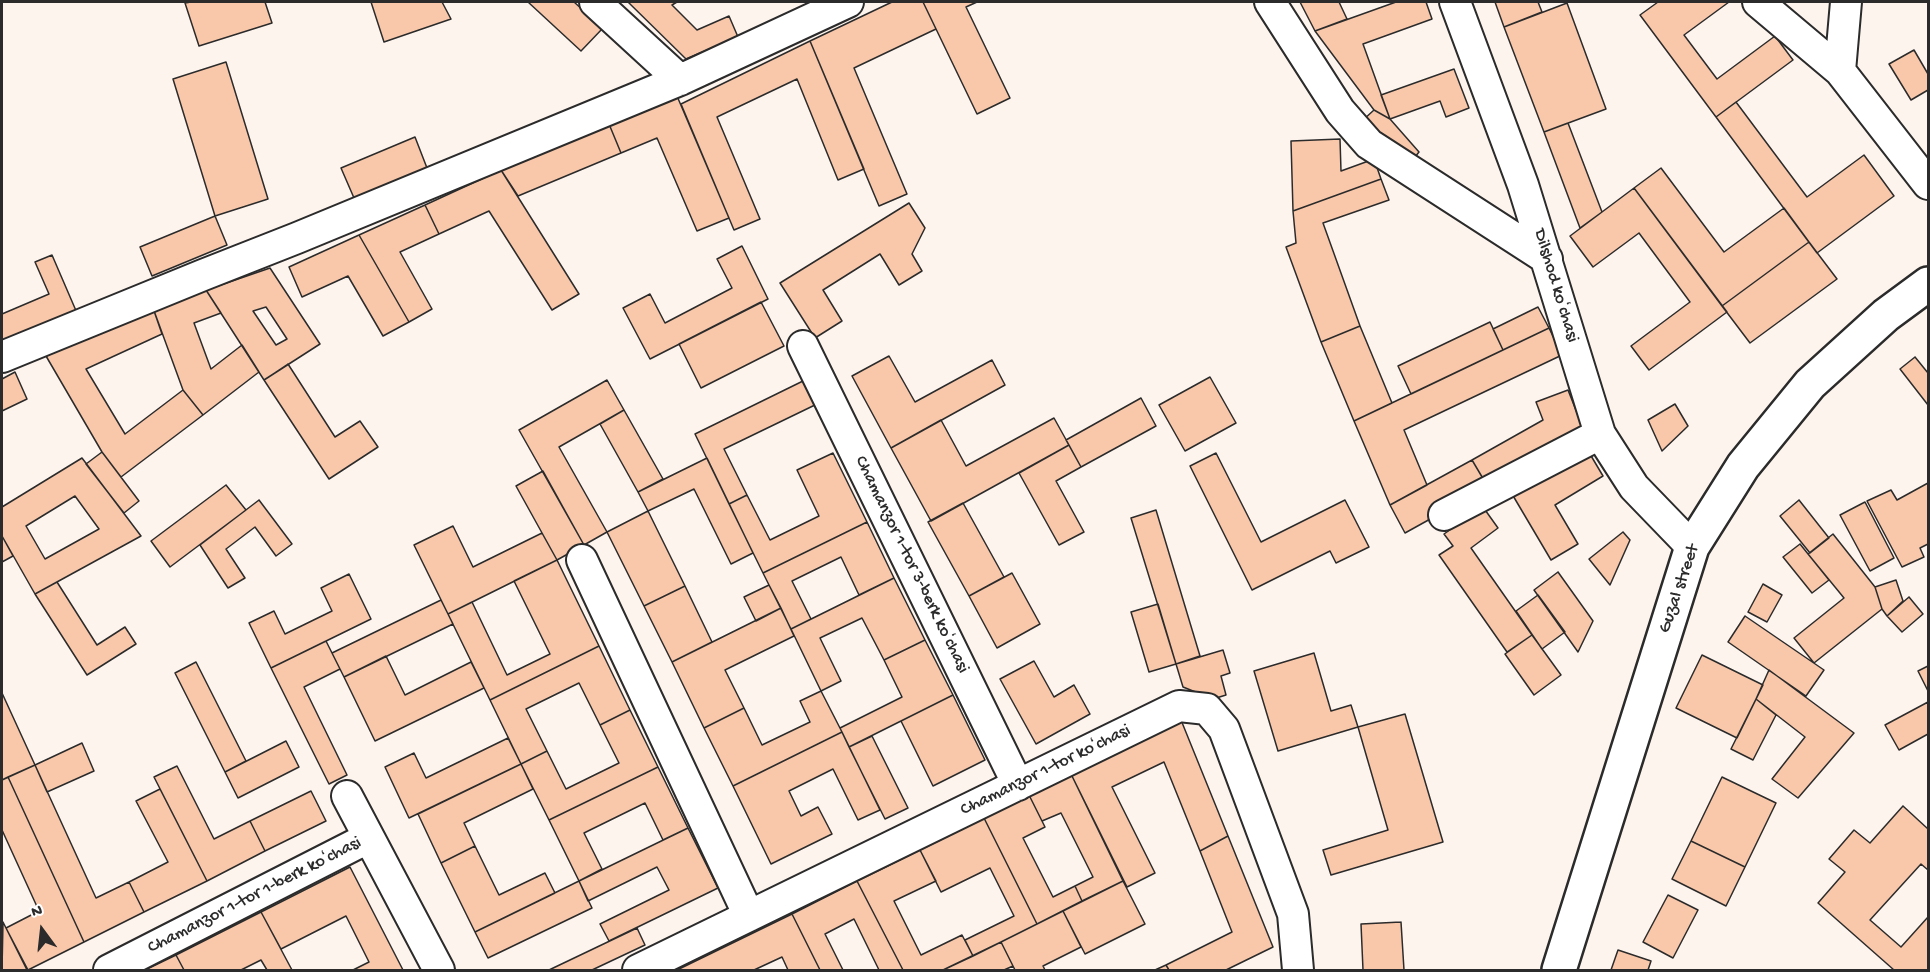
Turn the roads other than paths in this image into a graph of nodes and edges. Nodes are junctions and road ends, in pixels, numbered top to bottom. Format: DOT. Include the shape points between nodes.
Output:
graph roads {
  1 [pos="595,2"];
  2 [pos="848,2"];
  3 [pos="1270,2"];
  4 [pos="1455,2"];
  5 [pos="1758,2"];
  6 [pos="1846,2"];
  7 [pos="1840,71"];
  8 [pos="680,80"];
  9 [pos="1929,184"];
  10 [pos="1547,259"];
  11 [pos="1929,284"];
  12 [pos="803,346"];
  13 [pos="2,357"];
  14 [pos="1600,434"];
  15 [pos="1444,515"];
  16 [pos="1692,547"];
  17 [pos="582,560"];
  18 [pos="1018,785"];
  19 [pos="347,796"];
  20 [pos="369,838"];
  21 [pos="749,916"];
  22 [pos="109,970"];
  23 [pos="439,970"];
  24 [pos="638,970"];
  25 [pos="1297,970"];
  26 [pos="1559,970"];
  1 -- 8 [label="street"];
  2 -- 8 [label="street"];
  3 -- 10 [label="street" via="1340,111 1369,144"];
  4 -- 10 [label="street, Dilshod koʻchasi" via="1524,185"];
  5 -- 7 [label="street"];
  6 -- 7 [label="street"];
  7 -- 9 [label="street"];
  8 -- 13 [label="street"];
  10 -- 14 [label="street, Dilshod koʻchasi"];
  11 -- 16 [label="street, Guzal street" via="1886,315 1810,384 1743,466"];
  12 -- 18 [label="street, Chamanzor 1-tor 3-berk koʻchasi"];
  14 -- 15 [label="street"];
  14 -- 16 [label="street, Dilshod koʻchasi" via="1634,487"];
  16 -- 26 [label="street, Guzal street"];
  17 -- 21 [label="street"];
  18 -- 21 [label="street, Chamanzor 1-tor koʻchasi"];
  18 -- 25 [label="street, Chamanzor 1-tor koʻchasi" via="1179,706 1207,709 1224,729 1293,914"];
  19 -- 20 [label="street, Chamanzor 1-tor 1-berk koʻchasi"];
  20 -- 22 [label="street, Chamanzor 1-tor 1-berk koʻchasi"];
  20 -- 23 [label="street, Chamanzor 1-tor 1-berk koʻchasi"];
  21 -- 24 [label="street, Chamanzor 1-tor koʻchasi"];
}
